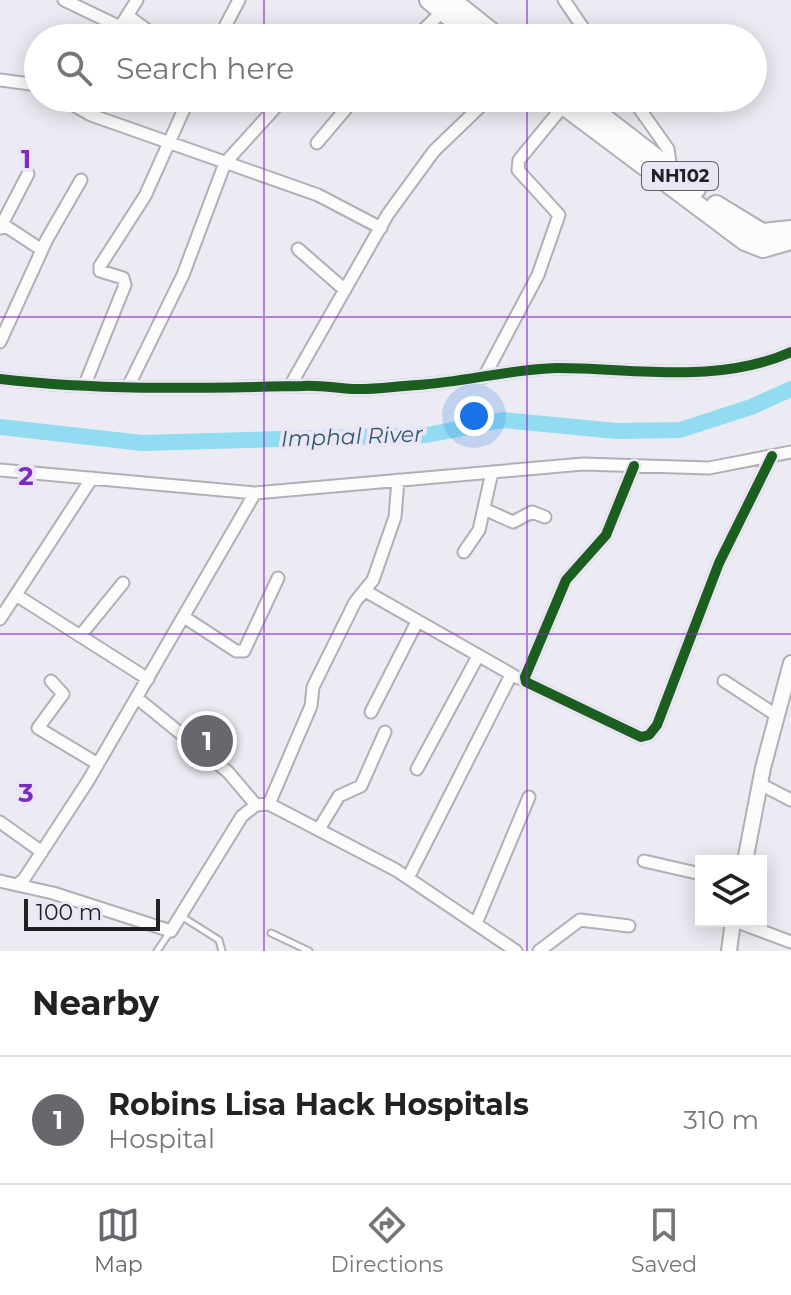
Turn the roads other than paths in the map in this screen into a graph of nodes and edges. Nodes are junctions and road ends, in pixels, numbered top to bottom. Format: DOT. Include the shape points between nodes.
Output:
graph roads {
  1 [pos="64,0"];
  2 [pos="137,0"];
  3 [pos="239,0"];
  4 [pos="565,1"];
  5 [pos="441,4"];
  6 [pos="128,16"];
  7 [pos="114,24"];
  8 [pos="122,24"];
  9 [pos="139,24"];
  10 [pos="226,24"];
  11 [pos="426,24"];
  12 [pos="462,24"];
  13 [pos="475,24"];
  14 [pos="581,24"];
  15 [pos="0,80"];
  16 [pos="24,83"];
  17 [pos="86,112"];
  18 [pos="183,112"];
  19 [pos="271,112"];
  20 [pos="343,112"];
  21 [pos="474,112"];
  22 [pos="556,112"];
  23 [pos="582,112"];
  24 [pos="642,112"];
  25 [pos="169,142"];
  26 [pos="317,143"];
  27 [pos="225,163"];
  28 [pos="28,174"];
  29 [pos="670,176"];
  30 [pos="81,180"];
  31 [pos="0,228"];
  32 [pos="381,228"];
  33 [pos="791,230"];
  34 [pos="791,240"];
  35 [pos="298,249"];
  36 [pos="42,250"];
  37 [pos="345,290"];
  38 [pos="0,342"];
  39 [pos="791,352"];
  40 [pos="484,377"];
  41 [pos="0,379"];
  42 [pos="85,384"];
  43 [pos="290,386"];
  44 [pos="128,387"];
  45 [pos="791,452"];
  46 [pos="772,456"];
  47 [pos="634,466"];
  48 [pos="0,470"];
  49 [pos="492,472"];
  50 [pos="92,478"];
  51 [pos="398,480"];
  52 [pos="255,493"];
  53 [pos="484,509"];
  54 [pos="545,517"];
  55 [pos="464,552"];
  56 [pos="278,578"];
  57 [pos="123,583"];
  58 [pos="367,592"];
  59 [pos="16,595"];
  60 [pos="184,617"];
  61 [pos="0,619"];
  62 [pos="417,622"];
  63 [pos="80,636"];
  64 [pos="477,658"];
  65 [pos="791,663"];
  66 [pos="511,675"];
  67 [pos="148,679"];
  68 [pos="51,681"];
  69 [pos="724,681"];
  70 [pos="526,682"];
  71 [pos="137,698"];
  72 [pos="371,712"];
  73 [pos="776,715"];
  74 [pos="385,732"];
  75 [pos="98,764"];
  76 [pos="417,769"];
  77 [pos="760,784"];
  78 [pos="529,797"];
  79 [pos="791,800"];
  80 [pos="269,804"];
  81 [pos="256,805"];
  82 [pos="0,822"];
  83 [pos="319,829"];
  84 [pos="42,852"];
  85 [pos="746,855"];
  86 [pos="644,861"];
  87 [pos="695,873"];
  88 [pos="408,878"];
  89 [pos="0,881"];
  90 [pos="17,885"];
  91 [pos="180,915"];
  92 [pos="477,921"];
  93 [pos="629,926"];
  94 [pos="733,927"];
  95 [pos="750,927"];
  96 [pos="171,931"];
  97 [pos="271,933"];
  98 [pos="791,942"];
  99 [pos="157,951"];
  100 [pos="222,951"];
  101 [pos="309,951"];
  102 [pos="516,951"];
  103 [pos="539,951"];
  104 [pos="729,951"];
  1 -- 7 [label="street"];
  2 -- 6 [label="street"];
  3 -- 10 [label="street"];
  4 -- 14 [label="street"];
  5 -- 11 [label="street"];
  5 -- 12 [label="highway"];
  5 -- 13 [label="highway"];
  6 -- 8 [label="street"];
  6 -- 9 [label="street"];
  15 -- 16 [label="street"];
  17 -- 25 [label="street"];
  18 -- 25 [label="street"];
  19 -- 27 [label="street"];
  20 -- 26 [label="street"];
  21 -- 32 [label="street" via="434,151"];
  22 -- 40 [label="street" via="519,160 518,170 559,215 538,275"];
  23 -- 29 [label="highway, NH102"];
  24 -- 29 [label="street" via="668,149"];
  25 -- 27 [label="street"];
  25 -- 42 [label="street" via="145,196 100,266 103,273 123,278 125,285"];
  27 -- 32 [label="street" via="318,195"];
  27 -- 44 [label="street" via="183,275"];
  28 -- 31 [label="street"];
  29 -- 33 [label="highway, NH102" via="748,227 762,233"];
  29 -- 34 [label="highway, NH102" via="754,246 773,247"];
  30 -- 36 [label="street"];
  31 -- 36 [label="street" via="7,227"];
  32 -- 37 [label="street"];
  35 -- 37 [label="street"];
  36 -- 38 [label="street"];
  37 -- 43 [label="street"];
  39 -- 40 [label="street" via="768,362 705,371 555,368"];
  40 -- 43 [label="street" via="355,389"];
  41 -- 42 [label="street"];
  42 -- 44 [label="street"];
  43 -- 44 [label="street"];
  45 -- 46 [label="street"];
  46 -- 47 [label="street" via="709,468"];
  46 -- 70 [label="street" via="719,563 679,673 649,735 637,736"];
  47 -- 49 [label="street" via="583,464"];
  47 -- 70 [label="street" via="606,535 566,580"];
  48 -- 50 [label="street"];
  49 -- 51 [label="street"];
  49 -- 53 [label="street"];
  50 -- 52 [label="street"];
  50 -- 59 [label="street"];
  51 -- 52 [label="street"];
  51 -- 58 [label="street" via="395,517"];
  52 -- 60 [label="street"];
  53 -- 54 [label="street" via="513,522 532,512"];
  53 -- 55 [label="street" via="476,539"];
  56 -- 60 [label="street" via="244,651"];
  57 -- 63 [label="street"];
  58 -- 62 [label="street"];
  58 -- 80 [label="street" via="355,602 313,687 311,706"];
  59 -- 61 [label="street"];
  59 -- 63 [label="street"];
  60 -- 67 [label="street"];
  62 -- 64 [label="street"];
  62 -- 72 [label="street"];
  63 -- 67 [label="street"];
  64 -- 66 [label="street"];
  64 -- 76 [label="street"];
  65 -- 73 [label="street"];
  66 -- 70 [label="street"];
  66 -- 88 [label="street"];
  67 -- 71 [label="street"];
  68 -- 75 [label="street" via="63,694 38,728"];
  69 -- 73 [label="street"];
  71 -- 75 [label="street"];
  71 -- 81 [label="street" via="228,772"];
  73 -- 77 [label="street"];
  74 -- 83 [label="street" via="361,786 339,796"];
  75 -- 84 [label="street"];
  77 -- 79 [label="street"];
  77 -- 85 [label="street"];
  78 -- 92 [label="street"];
  80 -- 81 [label="street"];
  80 -- 83 [label="street"];
  81 -- 91 [label="street" via="238,822"];
  82 -- 84 [label="street"];
  83 -- 88 [label="street"];
  84 -- 90 [label="street"];
  86 -- 87 [label="street"];
  88 -- 92 [label="street"];
  89 -- 90 [label="street"];
  90 -- 96 [label="street"];
  91 -- 96 [label="street"];
  91 -- 100 [label="lane" via="219,940"];
  92 -- 102 [label="street"];
  93 -- 103 [label="street" via="580,920"];
  94 -- 104 [label="street"];
  95 -- 98 [label="street"];
  96 -- 99 [label="lane"];
  97 -- 101 [label="lane"];
}
